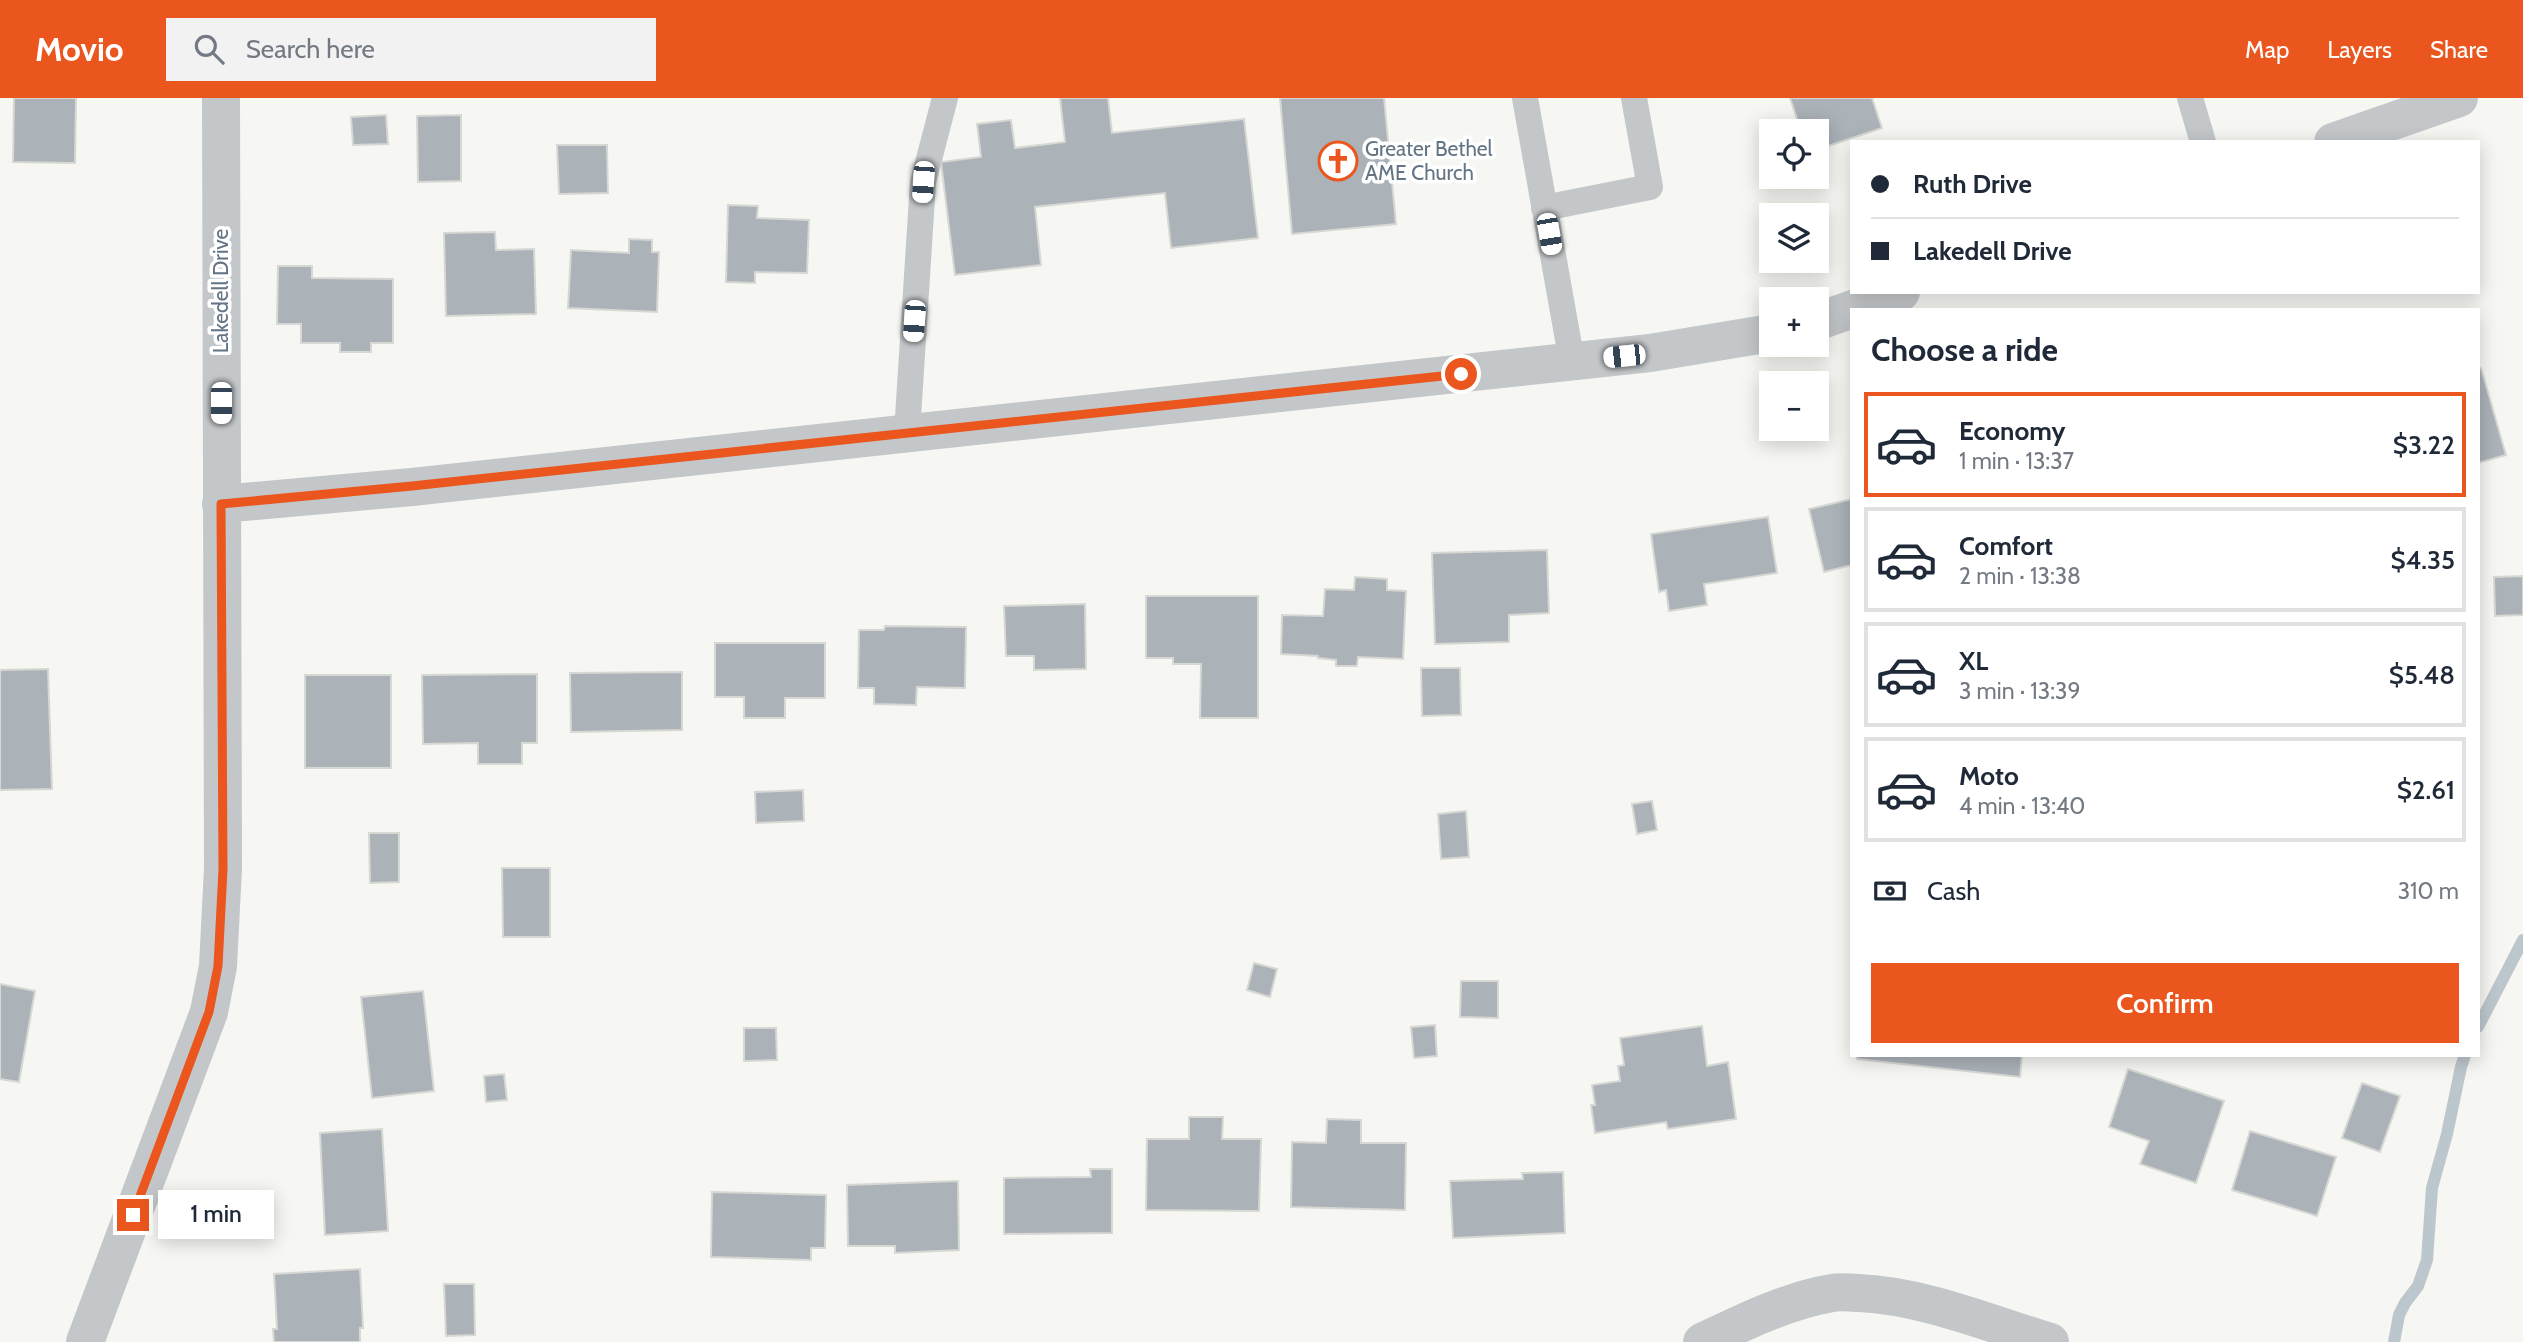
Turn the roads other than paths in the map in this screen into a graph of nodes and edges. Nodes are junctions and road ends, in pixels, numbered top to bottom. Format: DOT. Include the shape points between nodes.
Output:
graph roads {
  1 [pos="221,98"];
  2 [pos="945,98"];
  3 [pos="1525,98"];
  4 [pos="1634,98"];
  5 [pos="2190,98"];
  6 [pos="2459,98"];
  7 [pos="2202,140"];
  8 [pos="2339,140"];
  9 [pos="1544,208"];
  10 [pos="1895,294"];
  11 [pos="1854,308"];
  12 [pos="1850,309"];
  13 [pos="1829,317"];
  14 [pos="1759,335"];
  15 [pos="1572,362"];
  16 [pos="907,433"];
  17 [pos="221,504"];
  18 [pos="85,1342"];
  19 [pos="1702,1342"];
  20 [pos="2050,1342"];
  1 -- 17 [label="street, Lakedell Drive"];
  2 -- 16 [label="lane" via="923,182"];
  3 -- 9 [label="lane"];
  4 -- 9 [label="lane" via="1650,187"];
  5 -- 7 [label="lane"];
  6 -- 8 [label="street"];
  9 -- 15 [label="lane"];
  10 -- 11 [label="street"];
  12 -- 13 [label="street"];
  14 -- 15 [label="street"];
  15 -- 16 [label="street"];
  16 -- 17 [label="street"];
  17 -- 18 [label="street, Lakedell Drive" via="223,869 218,966 209,1012"];
  19 -- 20 [label="street" via="1800,1300 1835,1292 1884,1294"];
}
